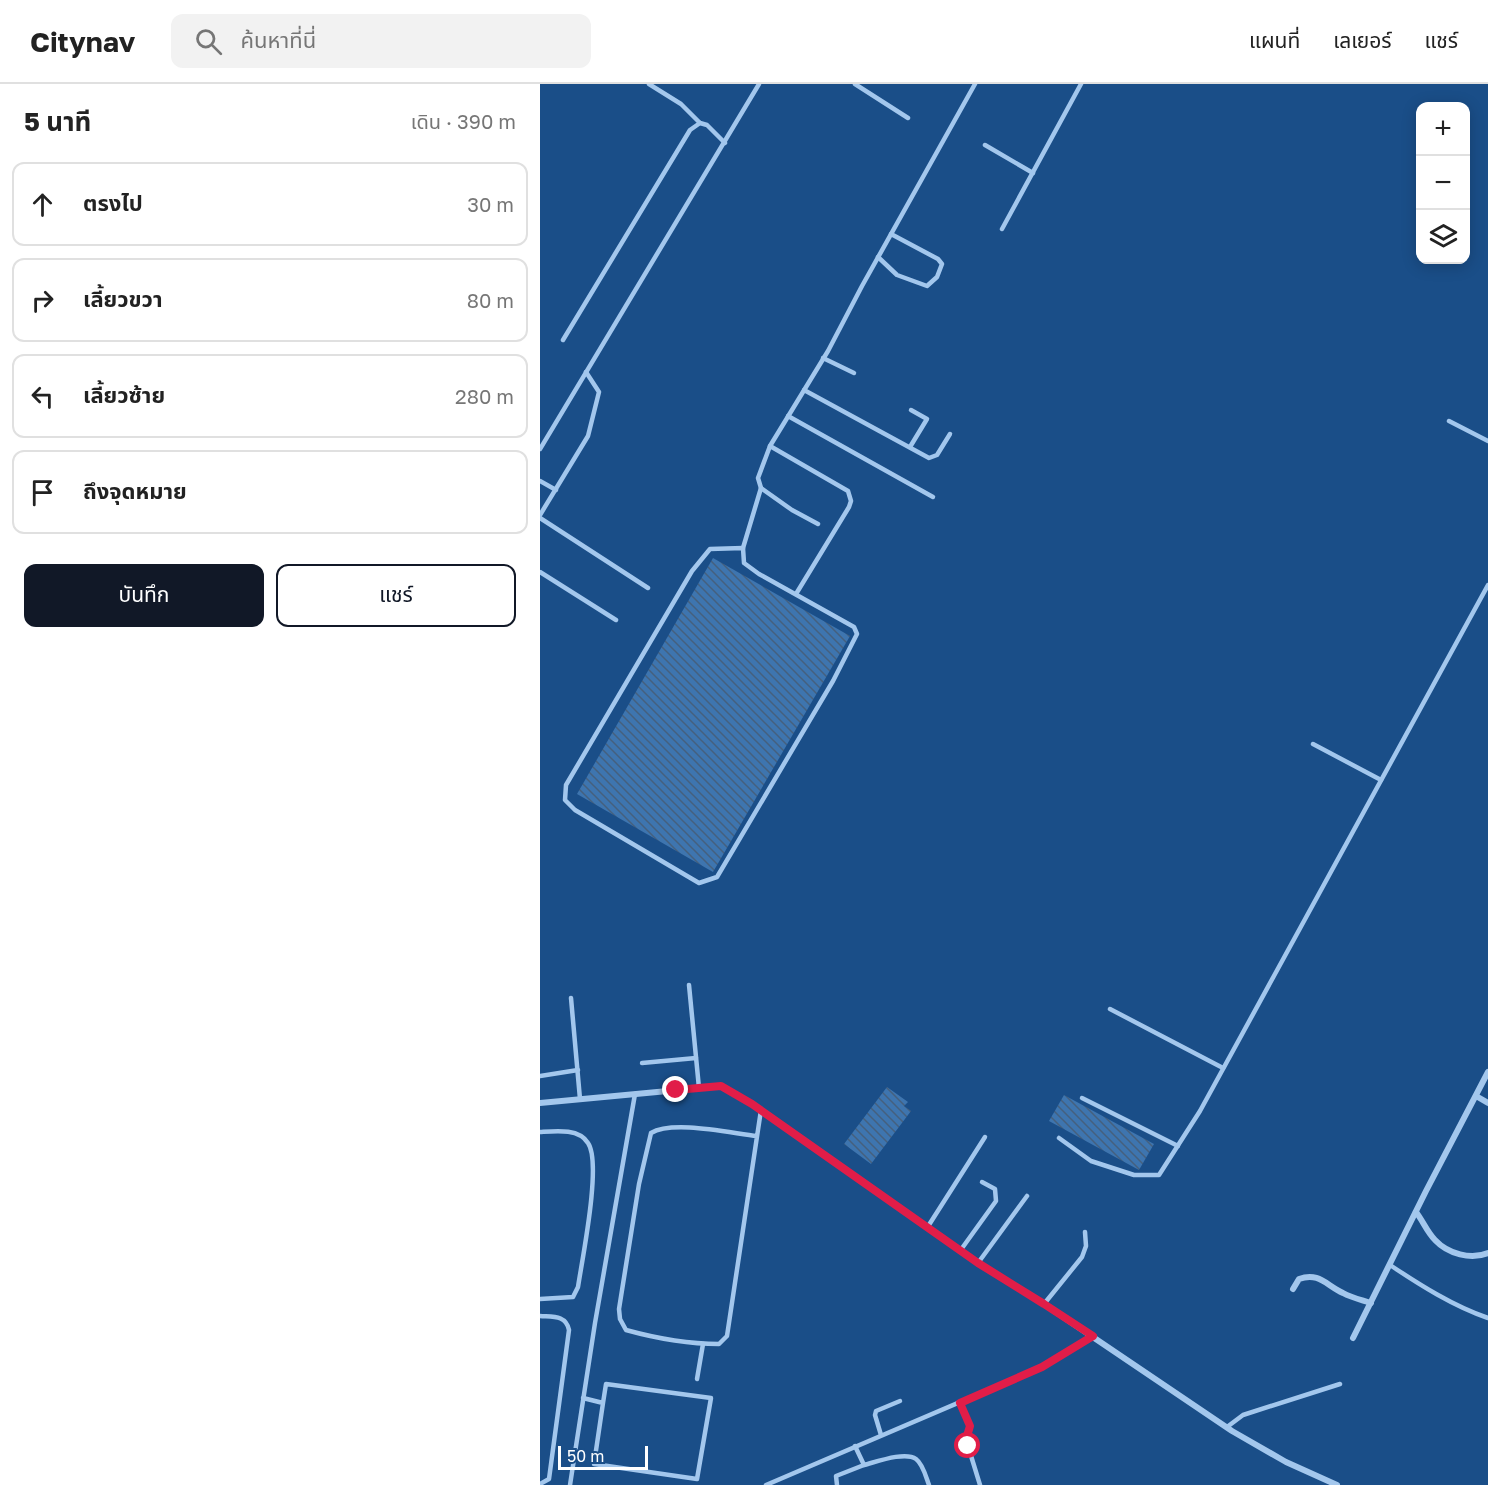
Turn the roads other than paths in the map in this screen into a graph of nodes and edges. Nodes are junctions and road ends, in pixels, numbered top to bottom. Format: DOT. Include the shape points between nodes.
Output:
graph roads {
  1 [pos="649,84"];
  2 [pos="759,84"];
  3 [pos="855,84"];
  4 [pos="975,84"];
  5 [pos="1082,84"];
  6 [pos="908,118"];
  7 [pos="700,123"];
  8 [pos="725,143"];
  9 [pos="985,145"];
  10 [pos="1033,172"];
  11 [pos="1002,229"];
  12 [pos="891,234"];
  13 [pos="878,257"];
  14 [pos="563,340"];
  15 [pos="824,358"];
  16 [pos="586,372"];
  17 [pos="854,373"];
  18 [pos="804,390"];
  19 [pos="911,410"];
  20 [pos="788,416"];
  21 [pos="1449,421"];
  22 [pos="950,434"];
  23 [pos="1488,441"];
  24 [pos="770,446"];
  25 [pos="910,447"];
  26 [pos="540,449"];
  27 [pos="540,481"];
  28 [pos="761,488"];
  29 [pos="556,490"];
  30 [pos="933,497"];
  31 [pos="540,516"];
  32 [pos="818,524"];
  33 [pos="743,548"];
  34 [pos="540,572"];
  35 [pos="1488,585"];
  36 [pos="648,588"];
  37 [pos="796,594"];
  38 [pos="616,620"];
  39 [pos="1313,744"];
  40 [pos="1381,780"];
  41 [pos="689,985"];
  42 [pos="572,998"];
  43 [pos="1110,1009"];
  44 [pos="696,1058"];
  45 [pos="642,1063"];
  46 [pos="1223,1068"];
  47 [pos="578,1070"];
  48 [pos="1488,1072"];
  49 [pos="540,1076"];
  50 [pos="699,1088"];
  51 [pos="635,1094"];
  52 [pos="1476,1096"];
  53 [pos="1082,1098"];
  54 [pos="580,1099"];
  55 [pos="1488,1102"];
  56 [pos="540,1103"];
  57 [pos="761,1110"];
  58 [pos="540,1132"];
  59 [pos="757,1136"];
  60 [pos="985,1137"];
  61 [pos="1059,1138"];
  62 [pos="1178,1146"];
  63 [pos="982,1182"];
  64 [pos="1027,1196"];
  65 [pos="1416,1212"];
  66 [pos="927,1228"];
  67 [pos="1084,1232"];
  68 [pos="960,1251"];
  69 [pos="1488,1253"];
  70 [pos="978,1263"];
  71 [pos="1390,1265"];
  72 [pos="1293,1289"];
  73 [pos="540,1299"];
  74 [pos="1371,1303"];
  75 [pos="1044,1304"];
  76 [pos="540,1316"];
  77 [pos="1488,1318"];
  78 [pos="1093,1336"];
  79 [pos="1353,1338"];
  80 [pos="703,1344"];
  81 [pos="697,1379"];
  82 [pos="1340,1384"];
  83 [pos="583,1398"];
  84 [pos="900,1401"];
  85 [pos="603,1402"];
  86 [pos="960,1403"];
  87 [pos="1230,1429"];
  88 [pos="881,1435"];
  89 [pos="855,1446"];
  90 [pos="864,1465"];
  91 [pos="540,1484"];
  92 [pos="570,1485"];
  93 [pos="766,1485"];
  94 [pos="837,1485"];
  95 [pos="929,1485"];
  96 [pos="980,1485"];
  97 [pos="1337,1485"];
  1 -- 7 [label="lane" via="681,104"];
  2 -- 8 [label="lane"];
  3 -- 6 [label="lane"];
  4 -- 12 [label="lane"];
  5 -- 10 [label="lane"];
  7 -- 8 [label="lane"];
  7 -- 14 [label="lane" via="690,130"];
  8 -- 16 [label="lane"];
  9 -- 10 [label="lane"];
  10 -- 11 [label="lane"];
  12 -- 13 [label="lane"];
  12 -- 13 [label="lane" via="938,260 942,264 937,277 927,286 897,275"];
  13 -- 15 [label="lane"];
  15 -- 17 [label="lane"];
  15 -- 18 [label="lane"];
  16 -- 26 [label="lane"];
  16 -- 29 [label="lane" via="599,392 598,401 588,436"];
  18 -- 20 [label="lane"];
  18 -- 25 [label="lane"];
  19 -- 25 [label="lane" via="927,419"];
  20 -- 24 [label="lane"];
  20 -- 30 [label="lane"];
  21 -- 23 [label="lane"];
  22 -- 25 [label="lane" via="937,455 929,458"];
  24 -- 28 [label="lane" via="758,478"];
  24 -- 37 [label="lane" via="848,491 850,496 849,507"];
  27 -- 29 [label="lane"];
  28 -- 32 [label="lane"];
  28 -- 33 [label="lane"];
  29 -- 31 [label="lane"];
  31 -- 36 [label="lane"];
  33 -- 37 [label="lane" via="744,563"];
  33 -- 37 [label="lane" via="710,549 692,571 566,785 565,800 575,810 699,883 717,878 857,634 854,627"];
  34 -- 38 [label="lane"];
  35 -- 40 [label="lane"];
  39 -- 40 [label="lane"];
  40 -- 46 [label="lane"];
  41 -- 44 [label="lane"];
  42 -- 47 [label="lane"];
  43 -- 46 [label="lane"];
  44 -- 45 [label="lane"];
  44 -- 50 [label="lane"];
  46 -- 62 [label="lane"];
  47 -- 49 [label="lane"];
  47 -- 54 [label="lane"];
  48 -- 52 [label="street"];
  50 -- 51 [label="street"];
  50 -- 57 [label="street" via="721,1086"];
  51 -- 54 [label="street"];
  51 -- 83 [label="lane"];
  52 -- 55 [label="street"];
  52 -- 65 [label="street"];
  53 -- 62 [label="lane"];
  54 -- 56 [label="street"];
  57 -- 59 [label="lane"];
  57 -- 66 [label="street"];
  58 -- 73 [label="lane" via="574,1133 588,1142 593,1188 578,1287 573,1297"];
  59 -- 80 [label="lane" via="727,1336 719,1344"];
  59 -- 80 [label="lane" via="675,1126 651,1133 648,1142 620,1319 626,1330"];
  60 -- 66 [label="lane"];
  61 -- 62 [label="lane" via="1091,1161 1134,1175 1159,1175"];
  63 -- 68 [label="lane" via="995,1190 996,1201"];
  64 -- 70 [label="lane"];
  65 -- 69 [label="street" via="1436,1242 1464,1256"];
  65 -- 71 [label="street"];
  66 -- 68 [label="street"];
  67 -- 75 [label="lane" via="1086,1246 1082,1257"];
  68 -- 70 [label="street"];
  70 -- 75 [label="street"];
  71 -- 74 [label="street"];
  71 -- 77 [label="lane"];
  72 -- 74 [label="street" via="1299,1279 1310,1275 1344,1294"];
  74 -- 79 [label="street"];
  75 -- 78 [label="street"];
  76 -- 91 [label="lane" via="564,1319 569,1330 549,1479"];
  78 -- 86 [label="lane" via="1042,1367"];
  78 -- 87 [label="street"];
  80 -- 81 [label="lane"];
  82 -- 87 [label="lane" via="1243,1415"];
  83 -- 85 [label="lane"];
  83 -- 92 [label="lane"];
  84 -- 88 [label="lane" via="876,1411"];
  85 -- 85 [label="lane" via="594,1464 697,1479 711,1398 606,1384"];
  86 -- 88 [label="lane"];
  86 -- 96 [label="lane" via="970,1426 968,1446"];
  87 -- 97 [label="street" via="1286,1462"];
  88 -- 89 [label="lane"];
  89 -- 90 [label="lane"];
  89 -- 93 [label="lane"];
  90 -- 94 [label="lane" via="837,1476"];
  90 -- 95 [label="lane" via="906,1456 916,1458"];
}
